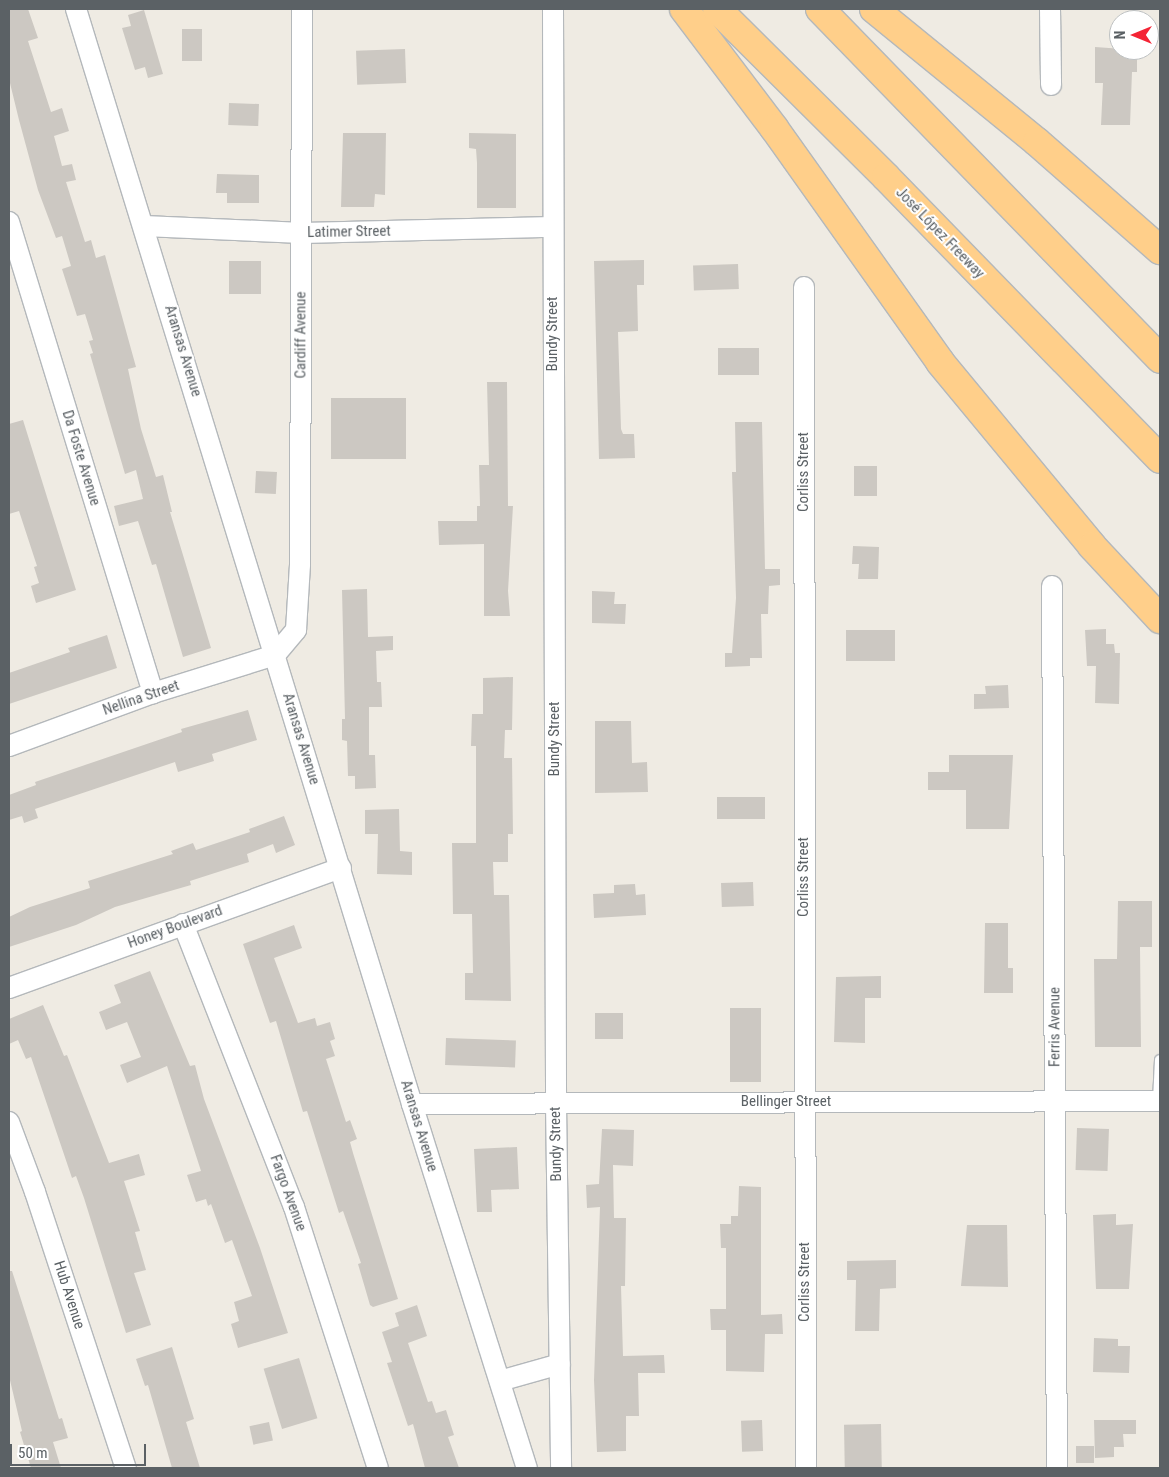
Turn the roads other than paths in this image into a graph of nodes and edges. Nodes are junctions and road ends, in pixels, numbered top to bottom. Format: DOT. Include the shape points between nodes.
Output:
graph roads {
  1 [pos="76,9"];
  2 [pos="302,9"];
  3 [pos="553,9"];
  4 [pos="684,9"];
  5 [pos="717,9"];
  6 [pos="820,9"];
  7 [pos="874,9"];
  8 [pos="1050,9"];
  9 [pos="1051,85"];
  10 [pos="9,222"];
  11 [pos="144,226"];
  12 [pos="553,227"];
  13 [pos="1148,230"];
  14 [pos="302,233"];
  15 [pos="1160,250"];
  16 [pos="804,287"];
  17 [pos="1160,359"];
  18 [pos="1160,460"];
  19 [pos="1052,586"];
  20 [pos="1160,619"];
  21 [pos="276,655"];
  22 [pos="153,693"];
  23 [pos="9,746"];
  24 [pos="341,868"];
  25 [pos="183,924"];
  26 [pos="9,988"];
  27 [pos="1160,1060"];
  28 [pos="1056,1101"];
  29 [pos="1159,1101"];
  30 [pos="556,1102"];
  31 [pos="804,1102"];
  32 [pos="412,1104"];
  33 [pos="9,1122"];
  34 [pos="560,1364"];
  35 [pos="500,1381"];
  36 [pos="126,1468"];
  37 [pos="378,1468"];
  38 [pos="527,1468"];
  39 [pos="561,1468"];
  40 [pos="806,1468"];
  41 [pos="1057,1468"];
  1 -- 11 [label="street, Aransas Avenue"];
  2 -- 14 [label="street, Cardiff Avenue"];
  3 -- 12 [label="street, Bundy Street"];
  4 -- 20 [label="highway" via="774,128 940,362 1092,546"];
  5 -- 18 [label="highway, José López Freeway"];
  6 -- 17 [label="highway"];
  7 -- 13 [label="highway"];
  8 -- 9 [label="street"];
  10 -- 22 [label="street, Da Foste Avenue"];
  11 -- 14 [label="street, Latimer Street"];
  11 -- 21 [label="street, Aransas Avenue"];
  12 -- 14 [label="street, Latimer Street"];
  12 -- 30 [label="street, Bundy Street"];
  13 -- 15 [label="highway"];
  14 -- 21 [label="street, Cardiff Avenue" via="300,565 296,630"];
  16 -- 31 [label="street, Corliss Street"];
  19 -- 28 [label="street, Ferris Avenue"];
  21 -- 22 [label="street, Nellina Street"];
  21 -- 24 [label="street, Aransas Avenue"];
  22 -- 23 [label="street, Nellina Street"];
  24 -- 25 [label="street, Honey Boulevard"];
  24 -- 32 [label="street, Aransas Avenue"];
  25 -- 26 [label="street, Honey Boulevard"];
  25 -- 37 [label="street, Fargo Avenue" via="294,1207"];
  27 -- 29 [label="lane"];
  28 -- 29 [label="street, Bellinger Street"];
  28 -- 31 [label="street, Bellinger Street"];
  28 -- 41 [label="street, Ferris Avenue"];
  30 -- 31 [label="street, Bellinger Street"];
  30 -- 32 [label="street, Bellinger Street"];
  30 -- 34 [label="street, Bundy Street"];
  31 -- 40 [label="street, Corliss Street"];
  32 -- 35 [label="street, Aransas Avenue"];
  33 -- 36 [label="street, Hub Avenue"];
  34 -- 35 [label="street"];
  34 -- 39 [label="street, Bundy Street"];
  35 -- 38 [label="street, Aransas Avenue"];
}
